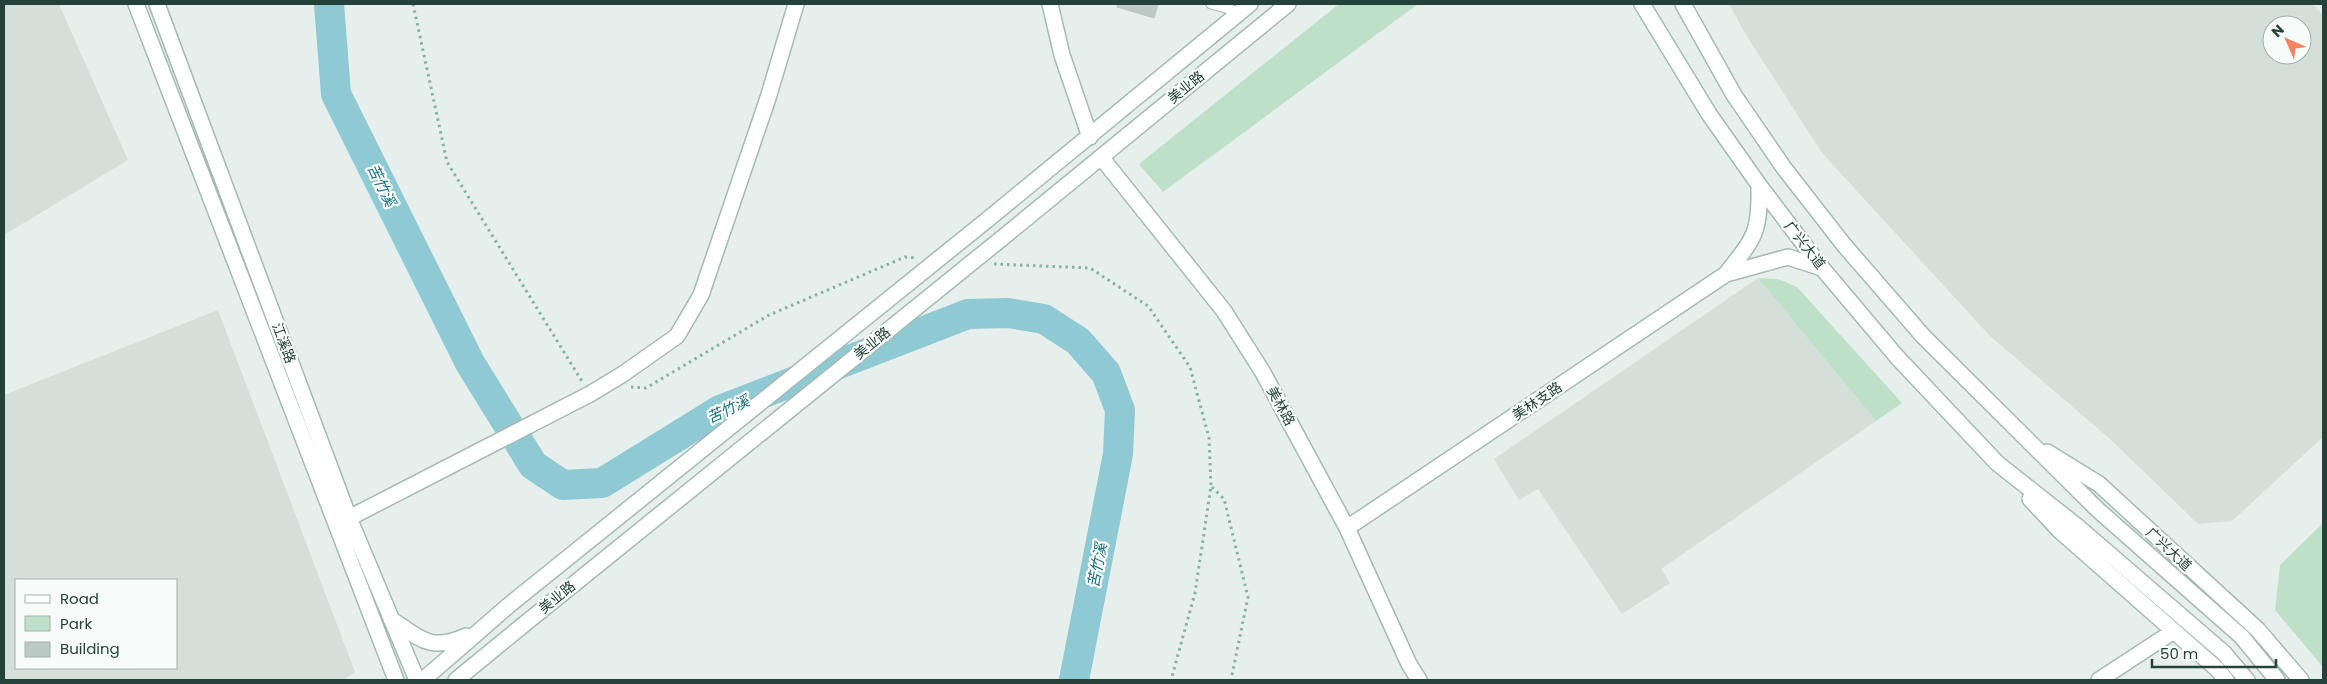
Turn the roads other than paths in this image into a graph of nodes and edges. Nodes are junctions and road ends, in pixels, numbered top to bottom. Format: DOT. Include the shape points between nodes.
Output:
graph roads {
  1 [pos="136,4"];
  2 [pos="157,4"];
  3 [pos="796,4"];
  4 [pos="1050,4"];
  5 [pos="1211,4"];
  6 [pos="1288,4"];
  7 [pos="1642,4"];
  8 [pos="1683,4"];
  9 [pos="1245,8"];
  10 [pos="1090,137"];
  11 [pos="1101,157"];
  12 [pos="1759,185"];
  13 [pos="1822,268"];
  14 [pos="1726,274"];
  15 [pos="2021,436"];
  16 [pos="1997,463"];
  17 [pos="349,518"];
  18 [pos="1347,528"];
  19 [pos="391,619"];
  20 [pos="483,628"];
  21 [pos="2174,631"];
  22 [pos="396,680"];
  23 [pos="417,680"];
  24 [pos="423,680"];
  25 [pos="456,680"];
  26 [pos="1419,680"];
  27 [pos="2099,680"];
  28 [pos="2226,680"];
  29 [pos="2247,680"];
  30 [pos="2277,680"];
  31 [pos="2301,680"];
  1 -- 22 [label="street, 江溪路"];
  2 -- 17 [label="street, 江溪路"];
  3 -- 17 [label="street" via="768,98 701,295 677,336 590,394"];
  4 -- 10 [label="street" via="1062,55"];
  5 -- 9 [label="lane"];
  6 -- 11 [label="street, 美业路"];
  7 -- 12 [label="street, 广兴大道" via="1709,114"];
  8 -- 15 [label="street, 广兴大道" via="1734,95 1784,168 1923,336"];
  9 -- 10 [label="street, 美业路"];
  10 -- 20 [label="street, 美业路, bridge"];
  11 -- 18 [label="street, 美林路" via="1224,310 1262,371"];
  11 -- 25 [label="street, 美业路, bridge"];
  12 -- 13 [label="street, 广兴大道"];
  12 -- 14 [label="street" via="1760,212 1756,232"];
  13 -- 14 [label="street" via="1788,257"];
  13 -- 16 [label="street, 广兴大道" via="1897,357"];
  14 -- 18 [label="street, 美林支路"];
  15 -- 30 [label="street, 广兴大道" via="2098,510 2242,637"];
  15 -- 31 [label="street, 广兴大道" via="2099,484 2258,630"];
  16 -- 21 [label="street, 广兴大道" via="2059,530"];
  16 -- 29 [label="street, 广兴大道" via="2078,527 2224,653"];
  17 -- 19 [label="street, 江溪路"];
  18 -- 26 [label="street, 美林路"];
  19 -- 20 [label="street" via="429,643 448,644"];
  19 -- 23 [label="street, 江溪路"];
  20 -- 24 [label="street, 美业路"];
  21 -- 27 [label="street"];
  21 -- 28 [label="street, 广兴大道"];
}
